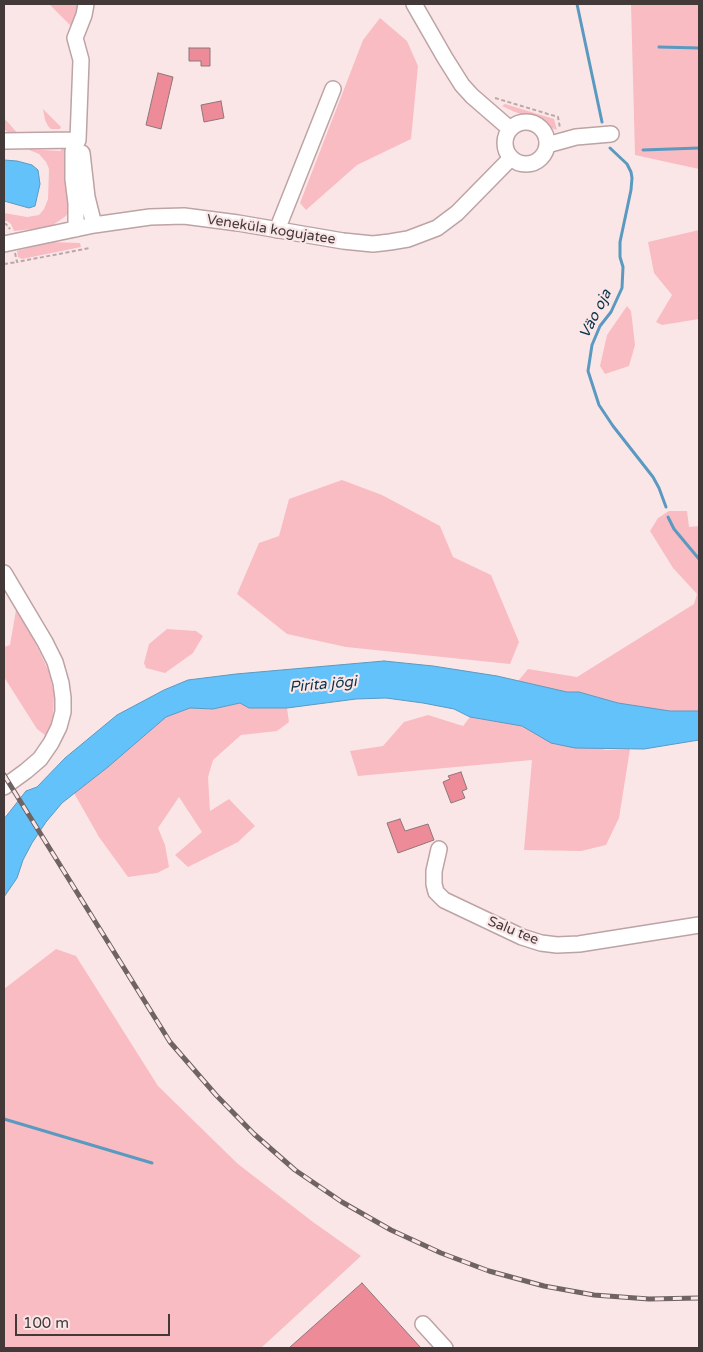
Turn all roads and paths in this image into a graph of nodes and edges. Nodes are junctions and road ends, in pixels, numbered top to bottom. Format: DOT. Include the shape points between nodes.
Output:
graph roads {
  1 [pos="86,4"];
  2 [pos="414,4"];
  3 [pos="333,88"];
  4 [pos="492,96"];
  5 [pos="510,130"];
  6 [pos="560,130"];
  7 [pos="611,134"];
  8 [pos="78,140"];
  9 [pos="4,141"];
  10 [pos="547,145"];
  11 [pos="512,158"];
  12 [pos="94,225"];
  13 [pos="76,229"];
  14 [pos="277,230"];
  15 [pos="4,244"];
  16 [pos="17,262"];
  17 [pos="4,264"];
  18 [pos="4,573"];
  19 [pos="4,787"];
  20 [pos="438,848"];
  21 [pos="699,925"];
  22 [pos="423,1324"];
  23 [pos="445,1348"];
  1 -- 8 [label="street" via="75,38 81,60"];
  2 -- 5 [label="street" via="462,85"];
  3 -- 14 [label="street"];
  4 -- 6 [label="path" via="558,117"];
  5 -- 10 [label="street" via="521,123 534,124 544,132"];
  5 -- 11 [label="street" via="506,147"];
  7 -- 10 [label="street" via="576,137"];
  8 -- 9 [label="street"];
  8 -- 12 [label="street"];
  8 -- 13 [label="street" via="72,161"];
  10 -- 11 [label="street" via="537,162 524,164"];
  11 -- 14 [label="street, Veneküla kogujatee" via="457,213 437,228 408,239 373,244"];
  12 -- 13 [label="street, Veneküla kogujatee"];
  12 -- 14 [label="street, Veneküla kogujatee" via="184,216"];
  13 -- 15 [label="street, Veneküla kogujatee"];
  16 -- 17 [label="path"];
  18 -- 19 [label="street" via="55,662 63,698 63,712 51,743 26,772"];
  20 -- 21 [label="street, Salu tee" via="434,884 436,892 444,900 532,940 557,945 579,944"];
  22 -- 23 [label="street"];
}
